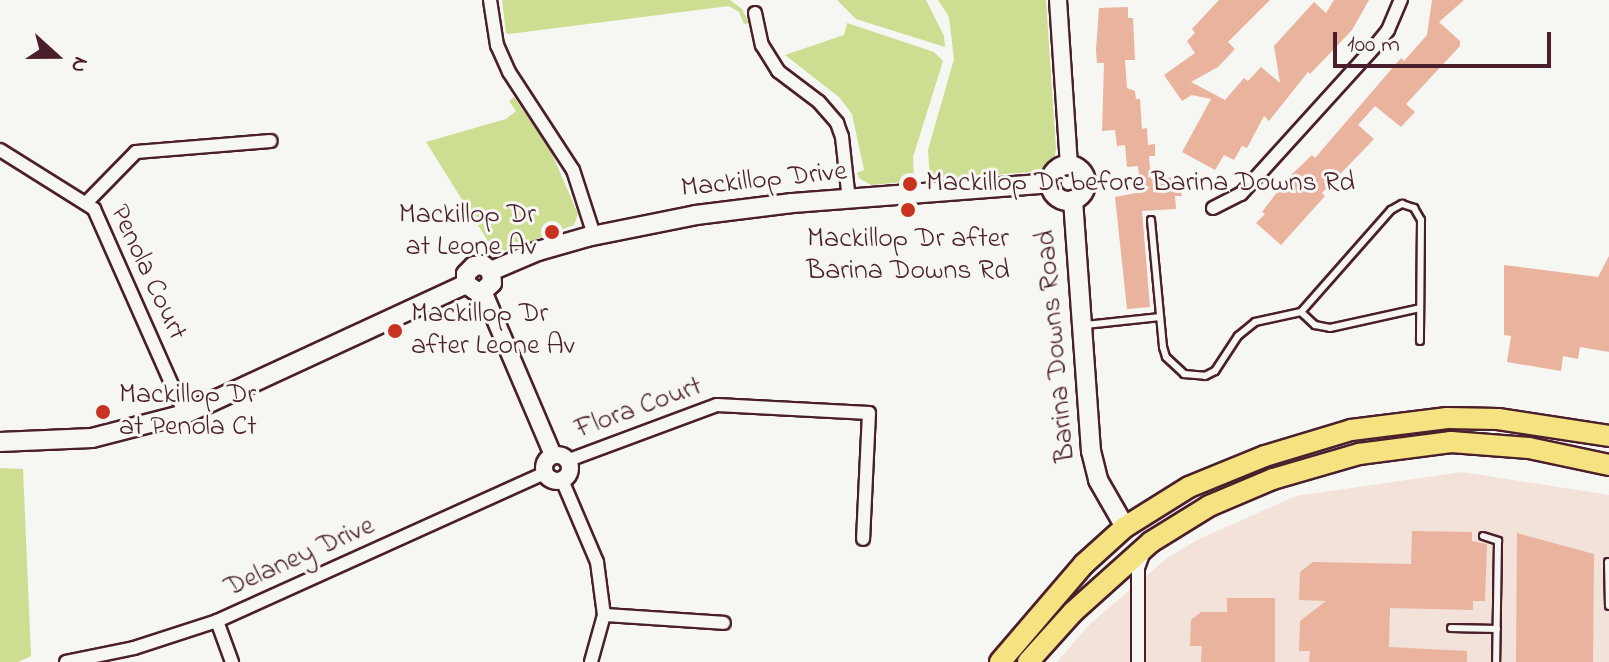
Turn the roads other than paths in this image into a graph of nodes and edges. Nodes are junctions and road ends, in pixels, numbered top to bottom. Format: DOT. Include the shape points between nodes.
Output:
graph roads {
  1 [pos="490,0"];
  2 [pos="1058,0"];
  3 [pos="1401,0"];
  4 [pos="755,13"];
  5 [pos="271,141"];
  6 [pos="0,150"];
  7 [pos="1069,165"];
  8 [pos="1050,183"];
  9 [pos="849,200"];
  10 [pos="1073,200"];
  11 [pos="87,202"];
  12 [pos="1213,208"];
  13 [pos="1151,220"];
  14 [pos="594,235"];
  15 [pos="475,287"];
  16 [pos="1420,308"];
  17 [pos="1301,312"];
  18 [pos="1160,317"];
  19 [pos="1083,325"];
  20 [pos="1420,341"];
  21 [pos="185,414"];
  22 [pos="1533,423"];
  23 [pos="1609,423"];
  24 [pos="1609,436"];
  25 [pos="0,442"];
  26 [pos="561,457"];
  27 [pos="1609,465"];
  28 [pos="545,473"];
  29 [pos="562,480"];
  30 [pos="1209,506"];
  31 [pos="1125,527"];
  32 [pos="1483,536"];
  33 [pos="863,539"];
  34 [pos="1151,542"];
  35 [pos="1608,562"];
  36 [pos="1609,606"];
  37 [pos="604,615"];
  38 [pos="217,621"];
  39 [pos="724,623"];
  40 [pos="1451,628"];
  41 [pos="1497,629"];
  42 [pos="66,662"];
  43 [pos="232,662"];
  44 [pos="591,662"];
  45 [pos="1000,662"];
  46 [pos="1028,662"];
  47 [pos="1138,662"];
  48 [pos="1496,662"];
  1 -- 14 [label="street" via="497,45 573,170"];
  2 -- 7 [label="street"];
  3 -- 12 [label="street" via="1376,45 1241,194"];
  4 -- 9 [label="street" via="762,45 778,71 837,123"];
  5 -- 11 [label="street" via="136,152"];
  6 -- 11 [label="street, Penola Court"];
  7 -- 8 [label="main road" via="1055,171"];
  7 -- 10 [label="main road" via="1078,167 1086,181"];
  8 -- 9 [label="main road, Mackillop Drive"];
  8 -- 10 [label="main road" via="1057,196"];
  9 -- 14 [label="main road, Mackillop Drive" via="696,215"];
  10 -- 19 [label="main road, Barina Downs Road"];
  11 -- 21 [label="street, Penola Court"];
  13 -- 18 [label="lane"];
  14 -- 15 [label="main road, Mackillop Drive" via="491,271 492,283"];
  15 -- 21 [label="main road"];
  15 -- 26 [label="street"];
  16 -- 17 [label="lane" via="1330,328 1315,325"];
  16 -- 17 [label="lane" via="1421,220 1414,208 1402,204"];
  16 -- 20 [label="lane"];
  17 -- 18 [label="lane" via="1255,322 1238,336 1215,371 1195,377 1166,357"];
  18 -- 19 [label="lane"];
  19 -- 31 [label="main road, Barina Downs Road" via="1093,466"];
  21 -- 25 [label="main road" via="92,438"];
  22 -- 23 [label="main road"];
  22 -- 24 [label="main road"];
  22 -- 31 [label="main road" via="1447,418 1351,430 1220,473"];
  26 -- 28 [label="street" via="547,459"];
  26 -- 29 [label="street" via="569,475"];
  26 -- 33 [label="street, Flora Court" via="717,405 869,413"];
  27 -- 30 [label="main road" via="1490,444 1413,444 1311,466"];
  28 -- 29 [label="street"];
  28 -- 38 [label="street, Delaney Drive"];
  29 -- 37 [label="street" via="597,562"];
  30 -- 31 [label="main road" via="1139,531"];
  30 -- 34 [label="main road"];
  31 -- 45 [label="main road" via="1084,564"];
  32 -- 41 [label="lane" via="1498,541"];
  34 -- 46 [label="main road" via="1082,603"];
  34 -- 47 [label="street" via="1138,568"];
  35 -- 36 [label="lane"];
  37 -- 39 [label="street"];
  37 -- 44 [label="street"];
  38 -- 42 [label="street, Delaney Drive" via="134,648"];
  38 -- 43 [label="street"];
  40 -- 41 [label="lane"];
  41 -- 48 [label="lane"];
}
